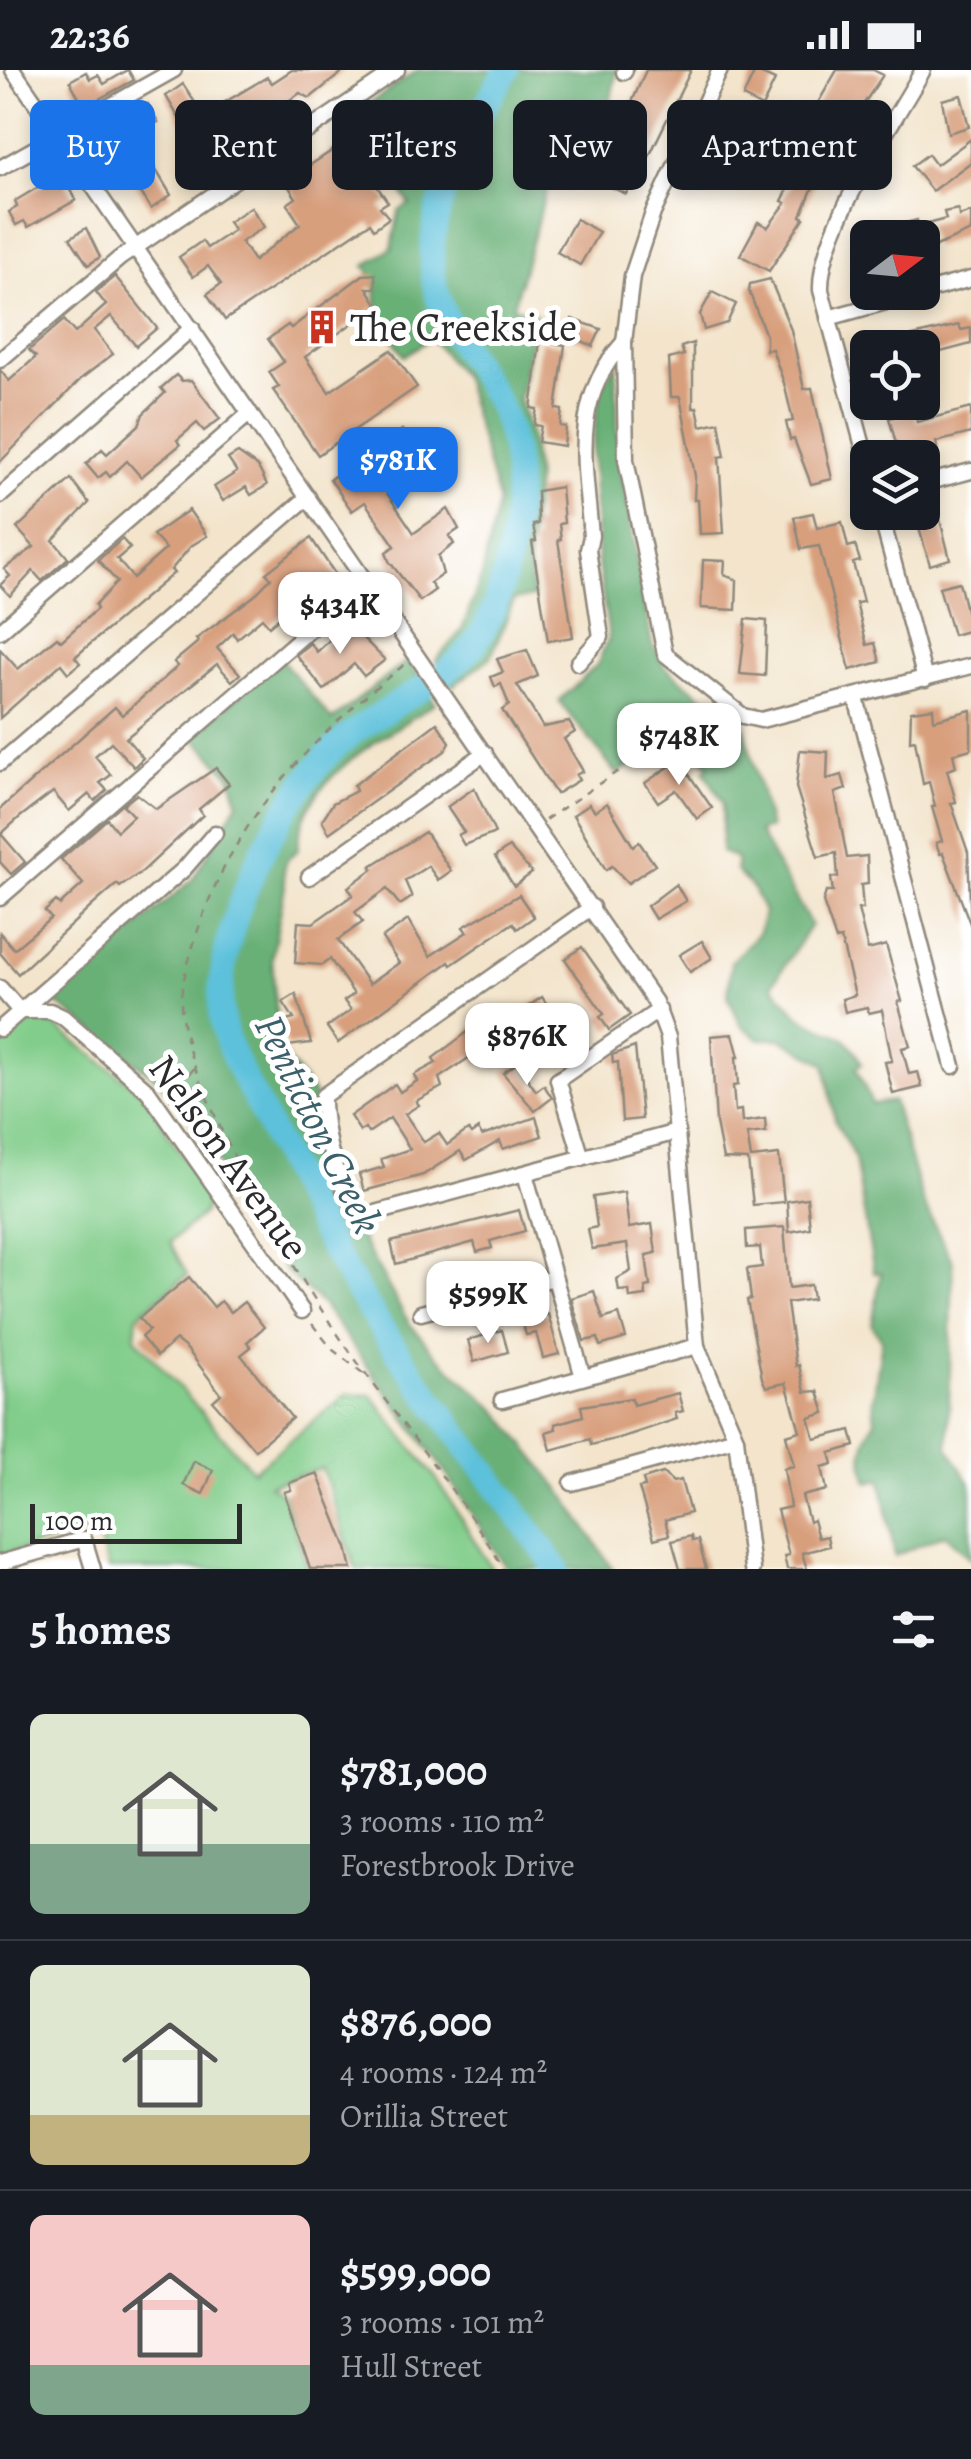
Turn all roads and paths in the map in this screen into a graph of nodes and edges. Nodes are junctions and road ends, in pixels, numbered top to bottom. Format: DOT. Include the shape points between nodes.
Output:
graph roads {
  1 [pos="13,70"];
  2 [pos="174,70"];
  3 [pos="398,70"];
  4 [pos="720,70"];
  5 [pos="923,70"];
  6 [pos="34,100"];
  7 [pos="122,100"];
  8 [pos="30,152"];
  9 [pos="0,168"];
  10 [pos="96,190"];
  11 [pos="136,248"];
  12 [pos="971,279"];
  13 [pos="940,287"];
  14 [pos="857,310"];
  15 [pos="828,318"];
  16 [pos="192,328"];
  17 [pos="624,342"];
  18 [pos="0,360"];
  19 [pos="250,413"];
  20 [pos="861,440"];
  21 [pos="971,471"];
  22 [pos="940,479"];
  23 [pos="0,496"];
  24 [pos="308,497"];
  25 [pos="885,530"];
  26 [pos="366,581"];
  27 [pos="0,632"];
  28 [pos="417,655"];
  29 [pos="578,663"];
  30 [pos="971,666"];
  31 [pos="925,679"];
  32 [pos="856,698"];
  33 [pos="722,702"];
  34 [pos="485,753"];
  35 [pos="0,763"];
  36 [pos="536,826"];
  37 [pos="215,833"];
  38 [pos="309,877"];
  39 [pos="0,898"];
  40 [pos="592,907"];
  41 [pos="0,988"];
  42 [pos="658,1010"];
  43 [pos="20,1012"];
  44 [pos="0,1028"];
  45 [pos="195,1065"];
  46 [pos="953,1066"];
  47 [pos="160,1108"];
  48 [pos="676,1132"];
  49 [pos="582,1158"];
  50 [pos="525,1174"];
  51 [pos="554,1278"];
  52 [pos="302,1311"];
  53 [pos="421,1313"];
  54 [pos="697,1346"];
  55 [pos="367,1376"];
  56 [pos="582,1377"];
  57 [pos="502,1400"];
  58 [pos="736,1438"];
  59 [pos="572,1483"];
  60 [pos="0,1563"];
  61 [pos="93,1569"];
  62 [pos="504,1569"];
  63 [pos="752,1569"];
  1 -- 6 [label="street"];
  2 -- 7 [label="street"];
  3 -- 11 [label="street"];
  4 -- 17 [label="street" via="643,241"];
  5 -- 15 [label="street" via="834,228 820,267"];
  8 -- 9 [label="street"];
  10 -- 11 [label="street"];
  11 -- 16 [label="street"];
  11 -- 18 [label="street"];
  12 -- 13 [label="street"];
  14 -- 15 [label="street"];
  15 -- 20 [label="street"];
  16 -- 19 [label="street"];
  16 -- 23 [label="street"];
  17 -- 29 [label="street" via="592,388 583,434 600,637"];
  17 -- 33 [label="street" via="626,460 661,644 669,660"];
  19 -- 24 [label="street"];
  19 -- 27 [label="street"];
  21 -- 22 [label="street"];
  24 -- 26 [label="street"];
  24 -- 35 [label="street"];
  25 -- 31 [label="street"];
  26 -- 28 [label="street"];
  26 -- 39 [label="street"];
  28 -- 34 [label="street"];
  28 -- 45 [label="path" via="295,760 224,860 208,893 181,999"];
  30 -- 31 [label="street"];
  31 -- 32 [label="street"];
  32 -- 33 [label="street" via="752,720"];
  32 -- 46 [label="street"];
  33 -- 36 [label="path"];
  34 -- 36 [label="street"];
  34 -- 38 [label="street"];
  36 -- 40 [label="street"];
  37 -- 43 [label="street"];
  40 -- 42 [label="street"];
  40 -- 50 [label="street" via="323,1096 322,1119 342,1182 351,1202 372,1214"];
  41 -- 43 [label="street"];
  42 -- 48 [label="street" via="668,1037"];
  42 -- 49 [label="street" via="558,1080"];
  43 -- 44 [label="street"];
  43 -- 47 [label="street, Nelson Avenue" via="50,1011 63,1018 118,1062"];
  45 -- 47 [label="path"];
  45 -- 55 [label="path" via="242,1174"];
  47 -- 52 [label="street, Nelson Avenue"];
  48 -- 49 [label="street"];
  48 -- 54 [label="street"];
  49 -- 50 [label="street"];
  50 -- 51 [label="street"];
  51 -- 53 [label="street"];
  51 -- 56 [label="street"];
  52 -- 55 [label="path" via="333,1350"];
  54 -- 56 [label="street"];
  54 -- 58 [label="street"];
  55 -- 62 [label="path" via="441,1471"];
  56 -- 57 [label="street"];
  58 -- 59 [label="street"];
  58 -- 63 [label="street"];
  60 -- 61 [label="street" via="84,1539"];
}
